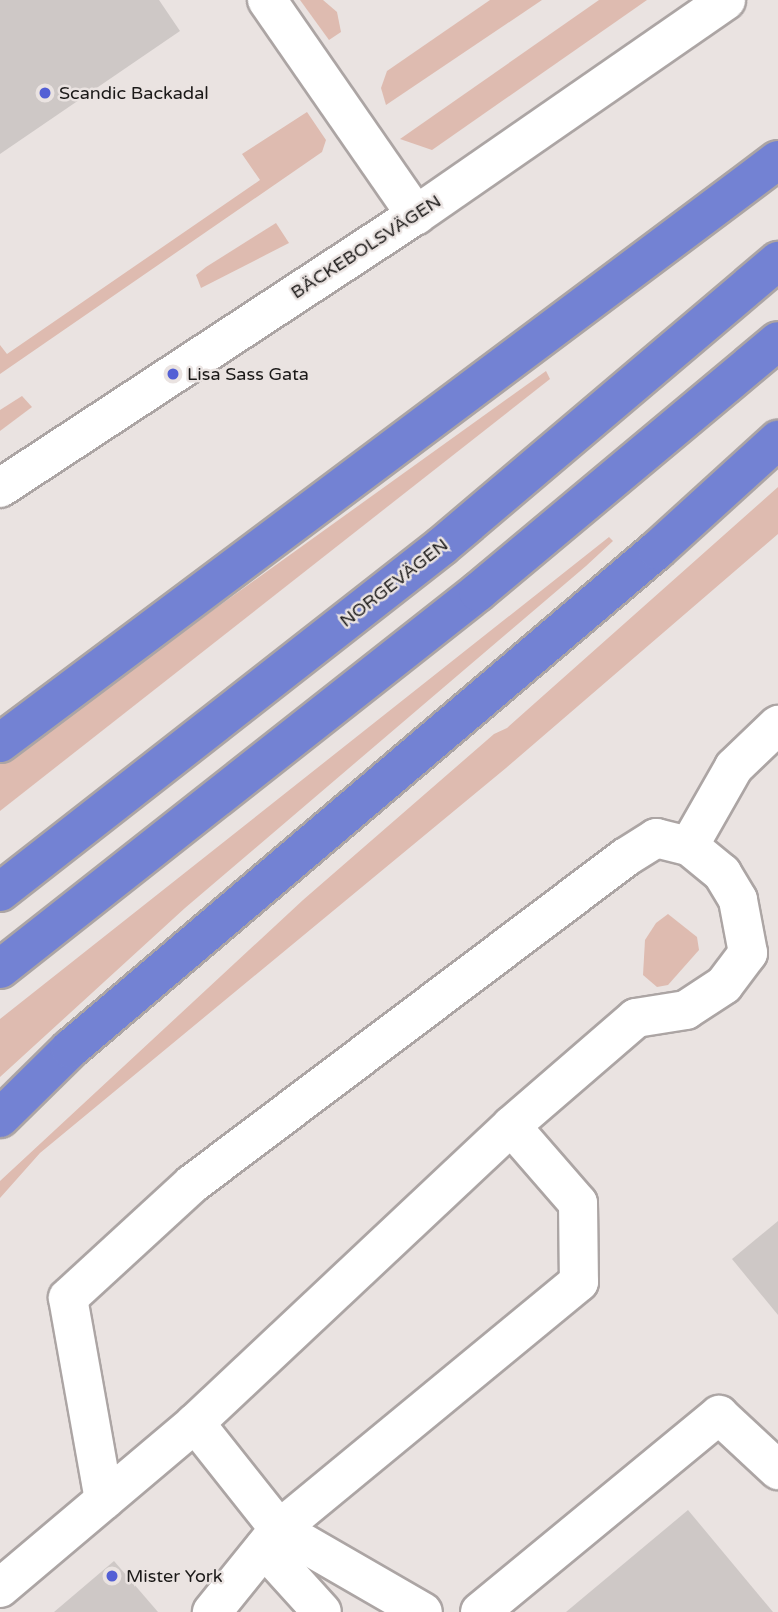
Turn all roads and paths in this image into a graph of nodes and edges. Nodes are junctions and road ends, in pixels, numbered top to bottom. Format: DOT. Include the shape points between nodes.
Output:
graph roads {
  1 [pos="267,0"];
  2 [pos="726,0"];
  3 [pos="778,160"];
  4 [pos="416,215"];
  5 [pos="778,261"];
  6 [pos="778,341"];
  7 [pos="778,440"];
  8 [pos="0,488"];
  9 [pos="778,725"];
  10 [pos="0,743"];
  11 [pos="689,846"];
  12 [pos="0,892"];
  13 [pos="743,922"];
  14 [pos="778,942"];
  15 [pos="0,969"];
  16 [pos="0,1118"];
  17 [pos="511,1126"];
  18 [pos="195,1423"];
  19 [pos="778,1470"];
  20 [pos="104,1500"];
  21 [pos="272,1538"];
  22 [pos="0,1588"];
  23 [pos="212,1612"];
  24 [pos="322,1612"];
  25 [pos="423,1612"];
  26 [pos="480,1612"];
  1 -- 4 [label="street"];
  2 -- 4 [label="street, BÄCKEBOLSVÄGEN"];
  3 -- 10 [label="highway"];
  4 -- 8 [label="street, BÄCKEBOLSVÄGEN"];
  5 -- 12 [label="highway, NORGEVÄGEN" via="442,546"];
  6 -- 15 [label="highway" via="478,592"];
  7 -- 16 [label="highway" via="657,550 70,1049"];
  9 -- 11 [label="street" via="734,767"];
  11 -- 13 [label="street" via="722,873 738,900"];
  11 -- 20 [label="street" via="656,838 626,857 192,1185 68,1298"];
  13 -- 14 [label="street"];
  13 -- 17 [label="street" via="748,953 724,985 685,1010 636,1018"];
  17 -- 18 [label="street"];
  17 -- 21 [label="street" via="578,1203 579,1282"];
  18 -- 20 [label="street"];
  18 -- 21 [label="street"];
  19 -- 26 [label="street" via="719,1415"];
  20 -- 22 [label="street"];
  21 -- 23 [label="street"];
  21 -- 24 [label="street"];
  21 -- 25 [label="street"];
}
